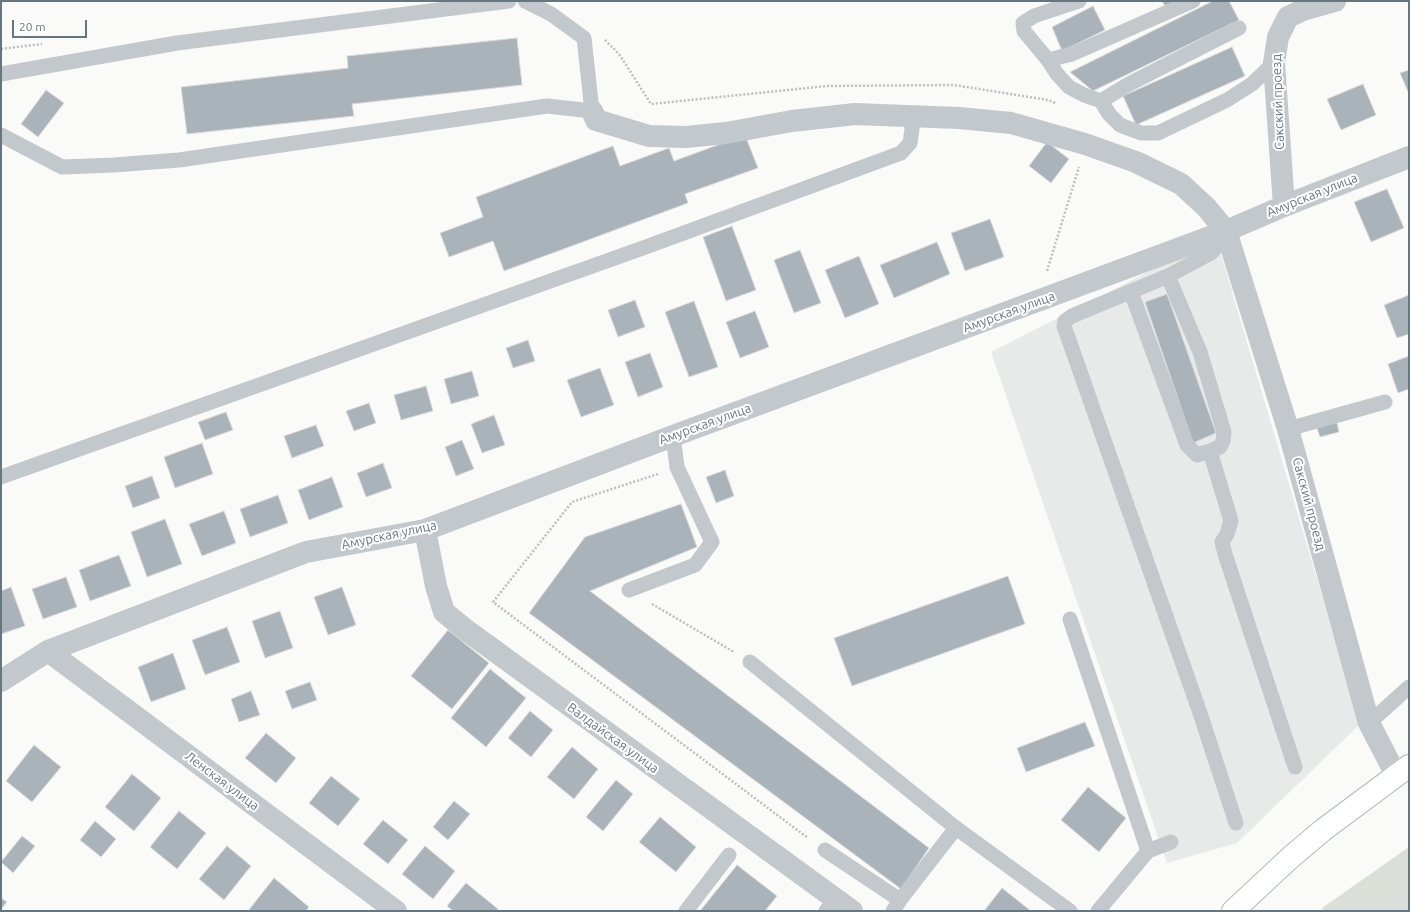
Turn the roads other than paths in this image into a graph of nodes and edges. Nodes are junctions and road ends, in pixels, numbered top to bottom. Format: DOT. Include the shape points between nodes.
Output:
graph roads {
  1 [pos="509,1"];
  2 [pos="525,1"];
  3 [pos="1080,1"];
  4 [pos="1193,1"];
  5 [pos="1335,1"];
  6 [pos="1239,28"];
  7 [pos="1048,60"];
  8 [pos="1274,63"];
  9 [pos="1,74"];
  10 [pos="1100,101"];
  11 [pos="592,111"];
  12 [pos="911,115"];
  13 [pos="1,135"];
  14 [pos="1409,157"];
  15 [pos="1284,206"];
  16 [pos="1226,231"];
  17 [pos="1168,276"];
  18 [pos="1131,292"];
  19 [pos="1385,402"];
  20 [pos="1288,429"];
  21 [pos="673,436"];
  22 [pos="1210,451"];
  23 [pos="1,477"];
  24 [pos="424,530"];
  25 [pos="629,590"];
  26 [pos="1070,619"];
  27 [pos="48,651"];
  28 [pos="750,662"];
  29 [pos="1,681"];
  30 [pos="1409,687"];
  31 [pos="1369,723"];
  32 [pos="1295,767"];
  33 [pos="1403,770"];
  34 [pos="1236,823"];
  35 [pos="956,828"];
  36 [pos="1171,842"];
  37 [pos="825,850"];
  38 [pos="1148,851"];
  39 [pos="729,855"];
  40 [pos="897,906"];
  41 [pos="838,907"];
  42 [pos="396,911"];
  43 [pos="686,911"];
  44 [pos="1070,911"];
  45 [pos="1098,911"];
  46 [pos="1233,911"];
  1 -- 9 [label="lane" via="177,43"];
  2 -- 11 [label="lane" via="551,14 584,38"];
  3 -- 7 [label="lane" via="1034,16 1023,23 1024,31"];
  4 -- 7 [label="lane" via="1072,54"];
  5 -- 8 [label="street, Сакский проезд" via="1288,17 1278,37"];
  6 -- 10 [label="lane"];
  7 -- 10 [label="lane" via="1069,87"];
  8 -- 10 [label="lane" via="1252,84 1227,100 1158,133 1141,133 1120,125"];
  8 -- 15 [label="street, Сакский проезд"];
  11 -- 12 [label="street" via="596,120 649,136 686,137 855,114"];
  11 -- 13 [label="lane" via="547,106 179,160 77,167 62,167"];
  12 -- 16 [label="street" via="1011,123 1136,162 1181,184 1206,207"];
  12 -- 23 [label="lane" via="910,143 901,153"];
  14 -- 15 [label="street, Амурская улица"];
  15 -- 16 [label="street, Амурская улица"];
  16 -- 17 [label="lane" via="1211,253"];
  16 -- 20 [label="street, Сакский проезд"];
  16 -- 21 [label="street, Амурская улица"];
  17 -- 18 [label="lane"];
  17 -- 22 [label="lane" via="1200,352 1224,432 1220,447"];
  18 -- 22 [label="lane" via="1186,445 1197,455"];
  18 -- 34 [label="lane" via="1072,316 1065,321 1064,326"];
  19 -- 20 [label="lane"];
  20 -- 31 [label="street, Сакский проезд"];
  21 -- 24 [label="street, Амурская улица"];
  21 -- 25 [label="lane" via="677,467 712,542 695,565"];
  22 -- 32 [label="lane" via="1231,521 1222,542 1225,554"];
  24 -- 27 [label="street, Амурская улица" via="306,552"];
  24 -- 41 [label="street, Валдайская улица" via="444,612"];
  26 -- 38 [label="lane"];
  27 -- 29 [label="street, Амурская улица"];
  27 -- 42 [label="street, Ленская улица"];
  28 -- 35 [label="lane"];
  30 -- 31 [label="lane"];
  31 -- 33 [label="street, Сакский проезд"];
  33 -- 46 [label="main road" via="1323,830"];
  35 -- 40 [label="lane"];
  35 -- 44 [label="lane"];
  36 -- 38 [label="lane"];
  37 -- 40 [label="lane"];
  38 -- 45 [label="lane"];
  39 -- 43 [label="lane"];
}
